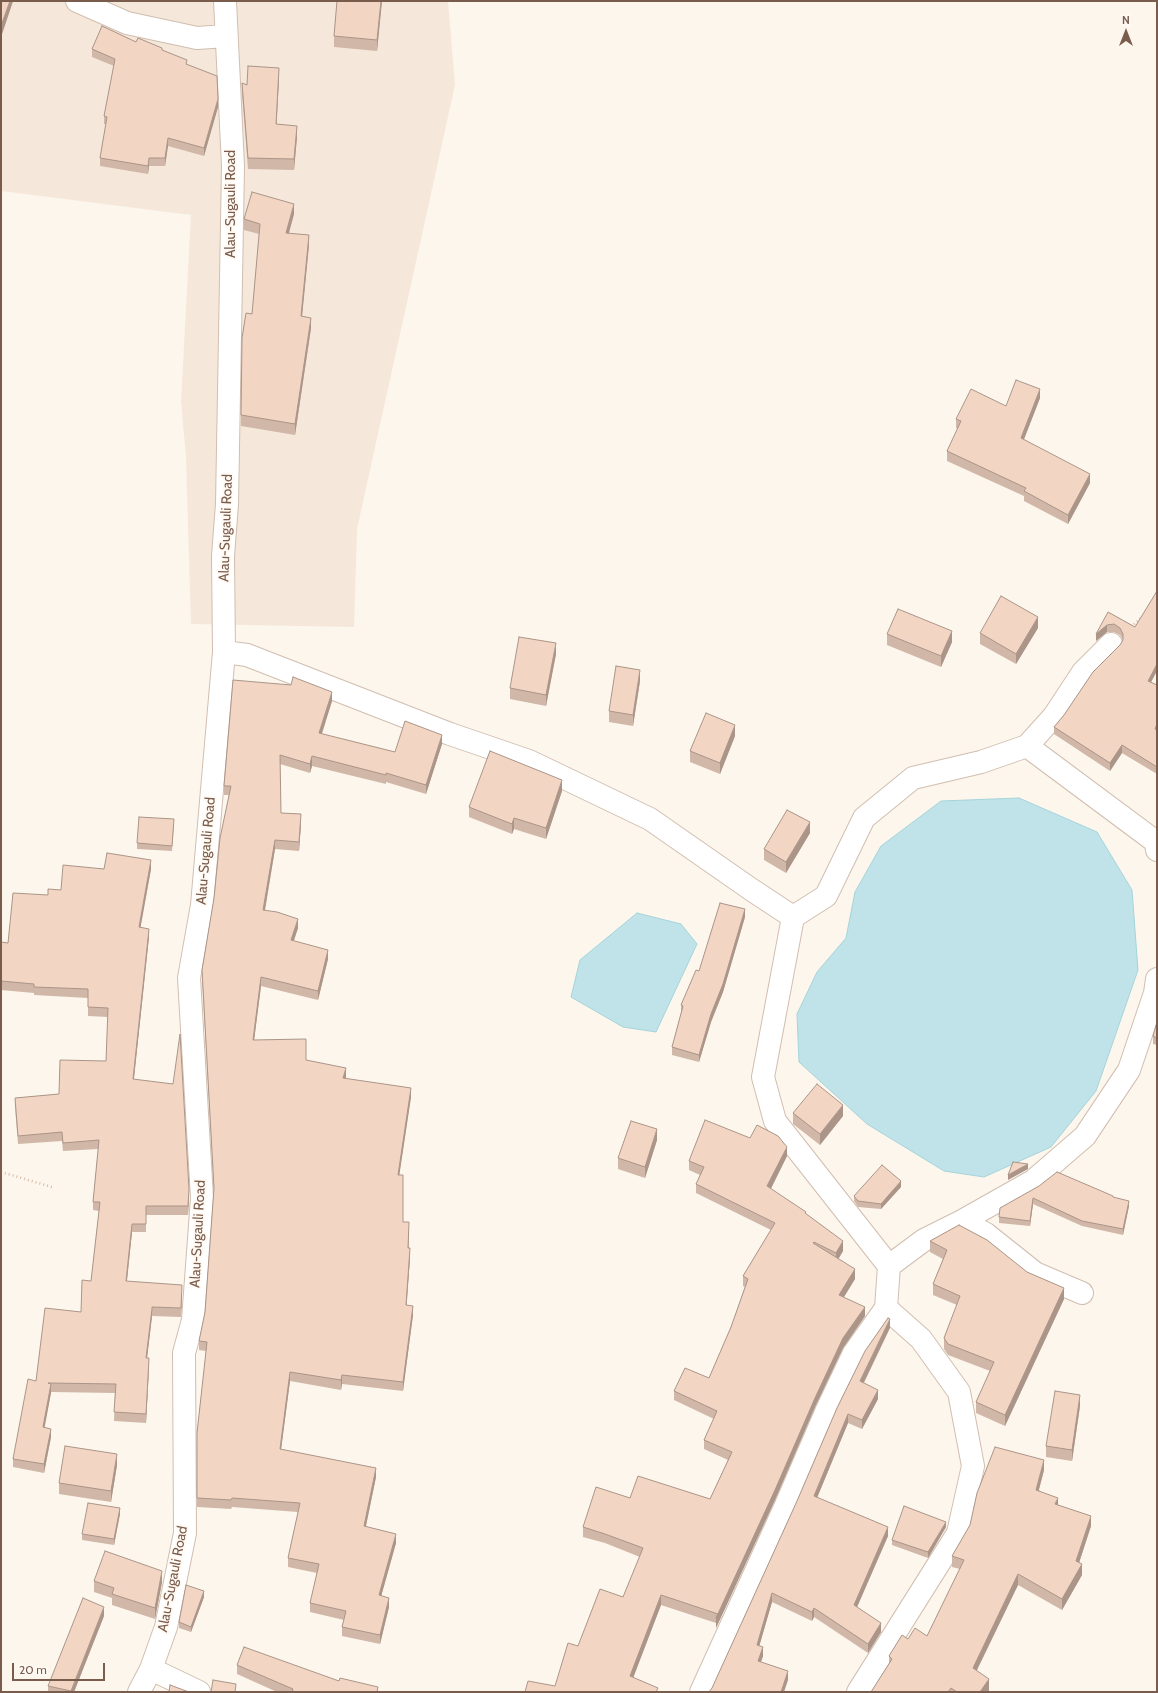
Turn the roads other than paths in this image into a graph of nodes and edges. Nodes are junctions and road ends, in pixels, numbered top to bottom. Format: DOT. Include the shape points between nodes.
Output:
graph roads {
  1 [pos="77,1"];
  2 [pos="225,1"];
  3 [pos="226,36"];
  4 [pos="1111,644"];
  5 [pos="224,652"];
  6 [pos="1028,746"];
  7 [pos="1157,850"];
  8 [pos="793,917"];
  9 [pos="1157,983"];
  10 [pos="962,1221"];
  11 [pos="889,1266"];
  12 [pos="1082,1293"];
  13 [pos="886,1308"];
  14 [pos="151,1669"];
  15 [pos="139,1692"];
  16 [pos="199,1692"];
  17 [pos="702,1692"];
  18 [pos="858,1692"];
  1 -- 3 [label="street" via="127,23 197,38"];
  2 -- 3 [label="street, Alau-Sugauli Road"];
  3 -- 5 [label="street, Alau-Sugauli Road" via="233,166 227,504 223,556"];
  4 -- 6 [label="street" via="1083,672 1054,716"];
  5 -- 8 [label="street" via="247,655 450,734 529,761 650,818"];
  5 -- 14 [label="street, Alau-Sugauli Road" via="202,905 189,978 202,1198 193,1320 184,1353 185,1533 166,1627"];
  6 -- 7 [label="street" via="1156,842"];
  6 -- 8 [label="street" via="981,762 913,778 864,818 826,896"];
  8 -- 11 [label="street" via="763,1077 775,1121"];
  9 -- 10 [label="street" via="1129,1070 1085,1136 1033,1181"];
  10 -- 11 [label="street" via="924,1240"];
  10 -- 12 [label="street" via="986,1234 1035,1273"];
  11 -- 13 [label="street"];
  13 -- 17 [label="street" via="850,1359"];
  13 -- 18 [label="street" via="921,1339 959,1392 973,1466 958,1533"];
  14 -- 15 [label="street, Alau-Sugauli Road"];
  14 -- 16 [label="street"];
}
